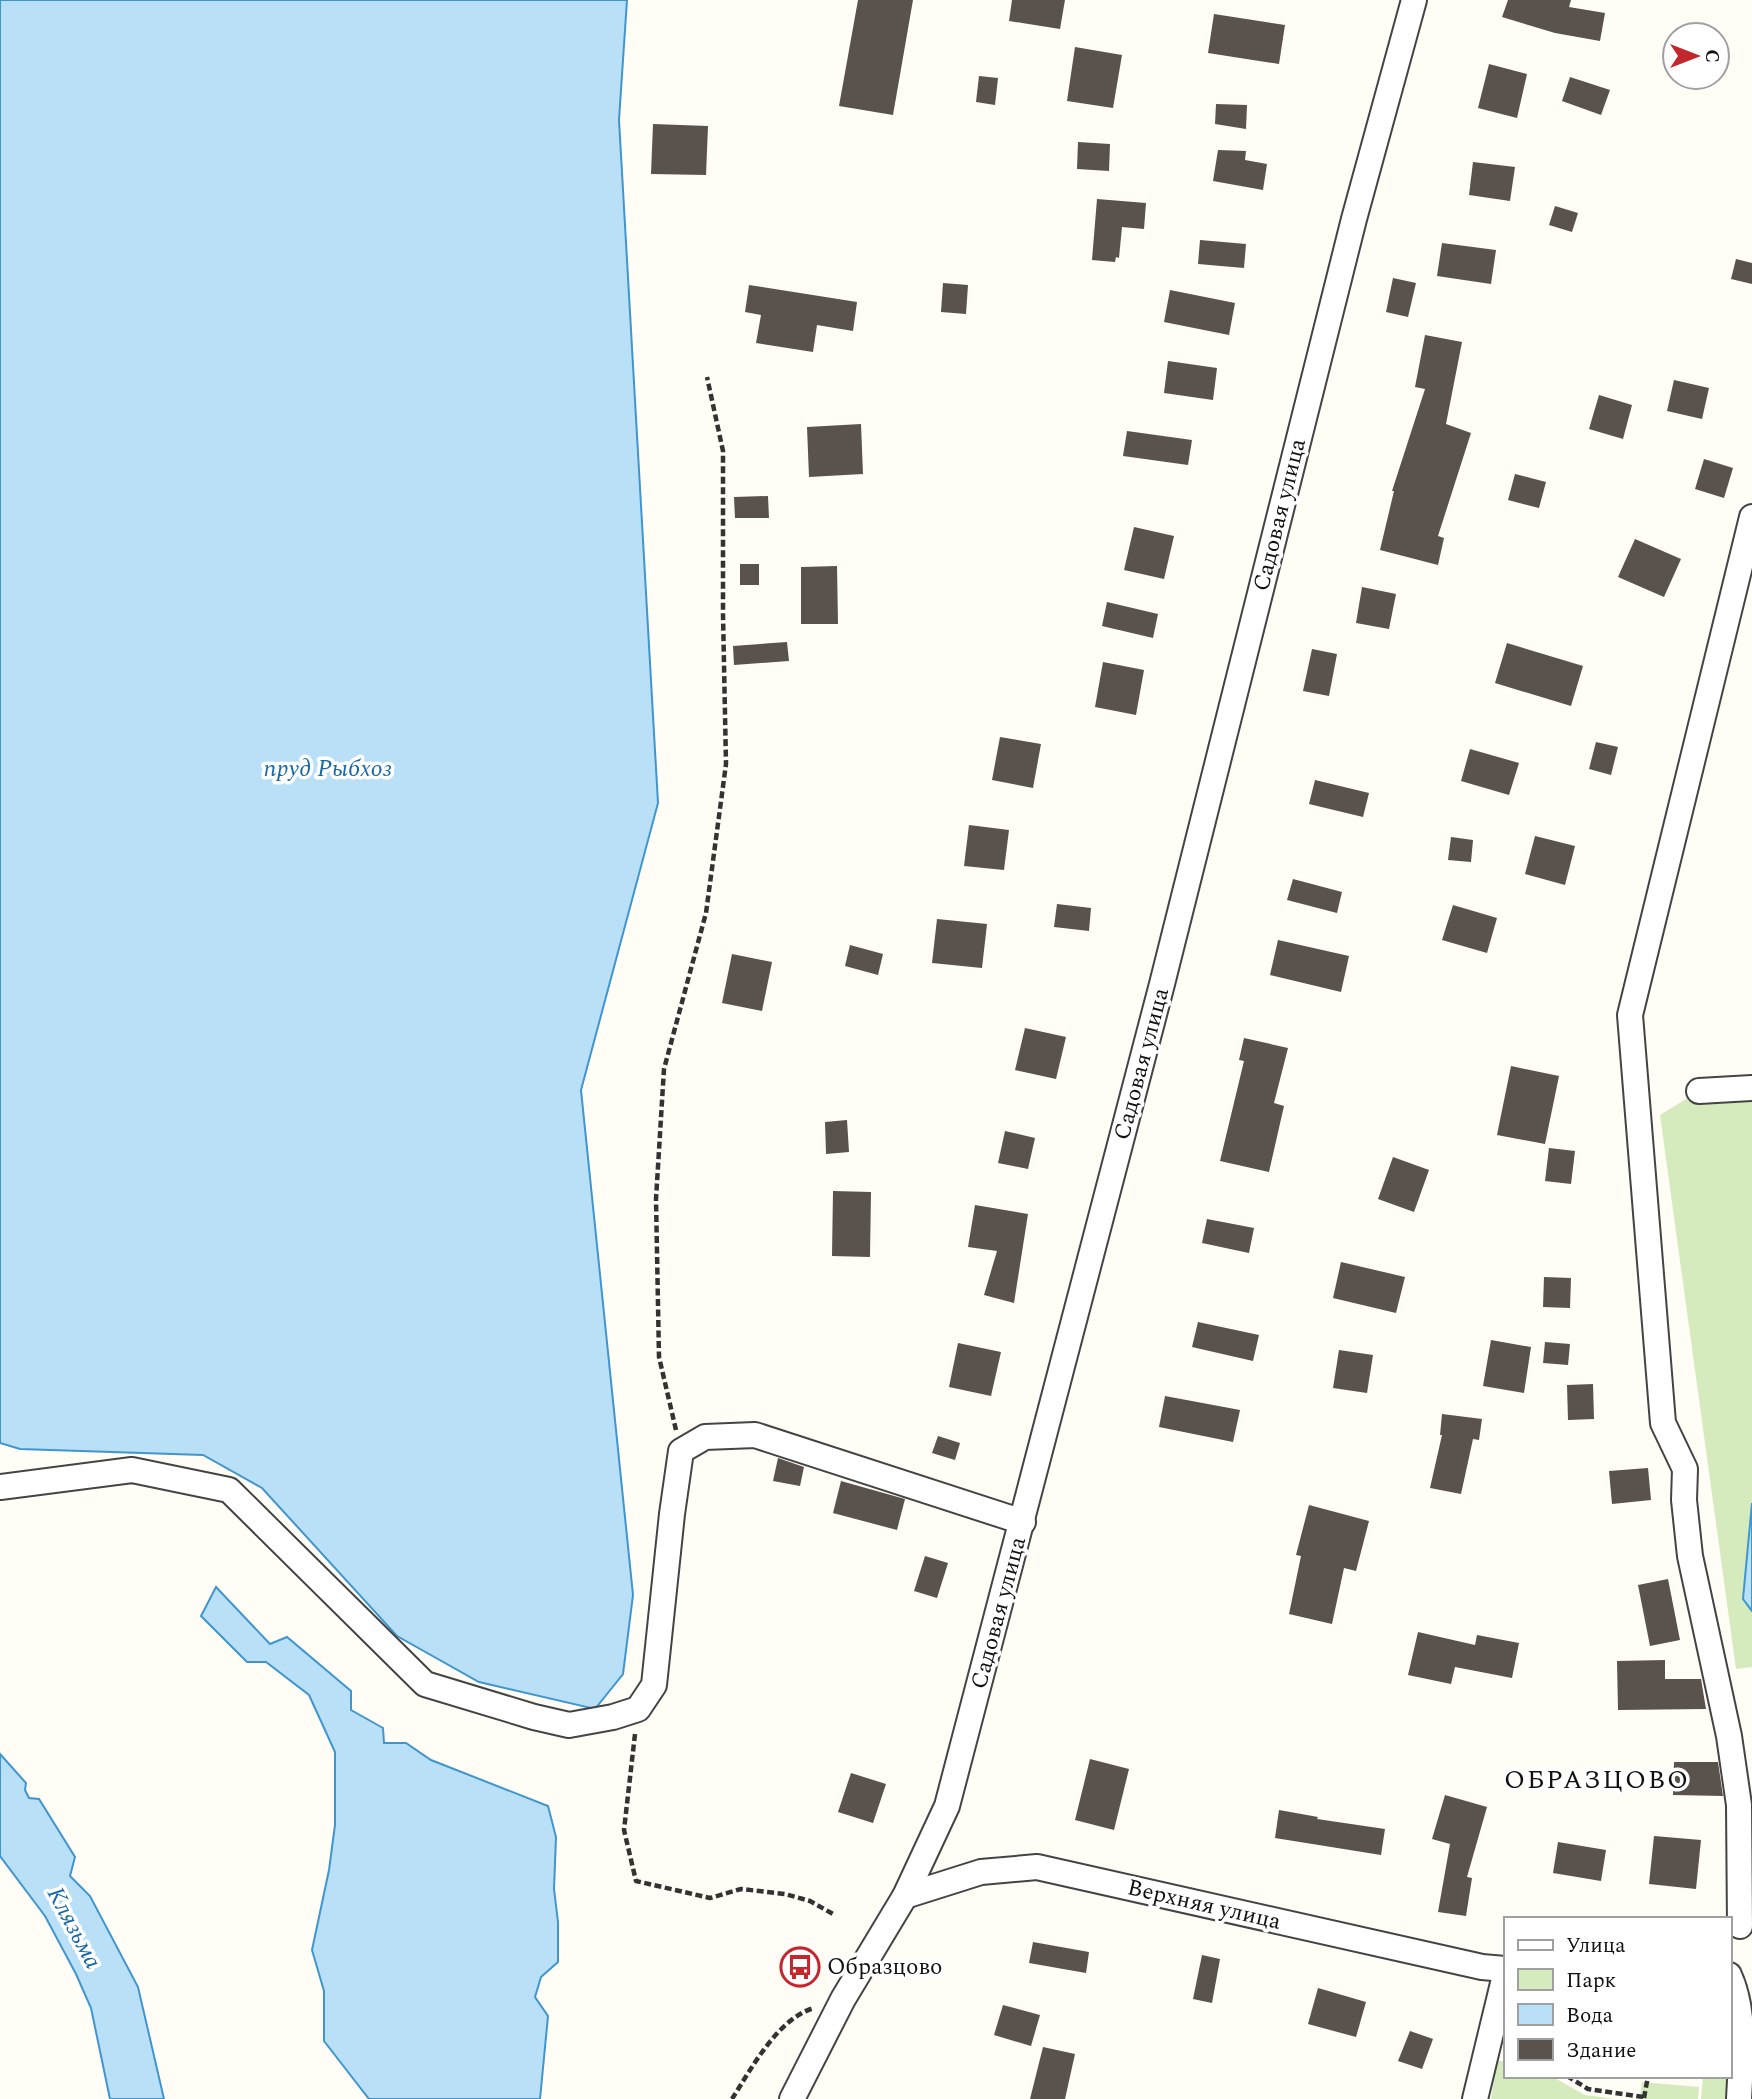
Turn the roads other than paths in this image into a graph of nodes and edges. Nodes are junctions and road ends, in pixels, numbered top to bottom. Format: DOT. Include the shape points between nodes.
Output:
graph roads {
  1 [pos="1414,0"];
  2 [pos="1752,517"];
  3 [pos="1752,1088"];
  4 [pos="1699,1091"];
  5 [pos="0,1487"];
  6 [pos="1023,1522"];
  7 [pos="905,1896"];
  8 [pos="1740,1927"];
  9 [pos="1504,1969"];
  10 [pos="1504,1979"];
  11 [pos="1731,1980"];
  12 [pos="792,2099"];
  13 [pos="1475,2099"];
  14 [pos="1740,2099"];
  1 -- 6 [label="street, Садовая улица" via="1354,219"];
  2 -- 8 [label="street" via="1630,1015 1663,1423 1685,1469 1690,1556 1730,1737 1740,1805"];
  3 -- 4 [label="street"];
  5 -- 6 [label="street" via="132,1470 229,1490 425,1684 569,1725 638,1709 654,1685 681,1451 705,1437 755,1435"];
  6 -- 7 [label="street, Садовая улица" via="947,1806"];
  7 -- 9 [label="street, Верхняя улица" via="981,1872 1037,1867"];
  7 -- 12 [label="street, Садовая улица" via="843,1999"];
  10 -- 13 [label="street"];
  11 -- 14 [label="street" via="1741,2035"];
}
